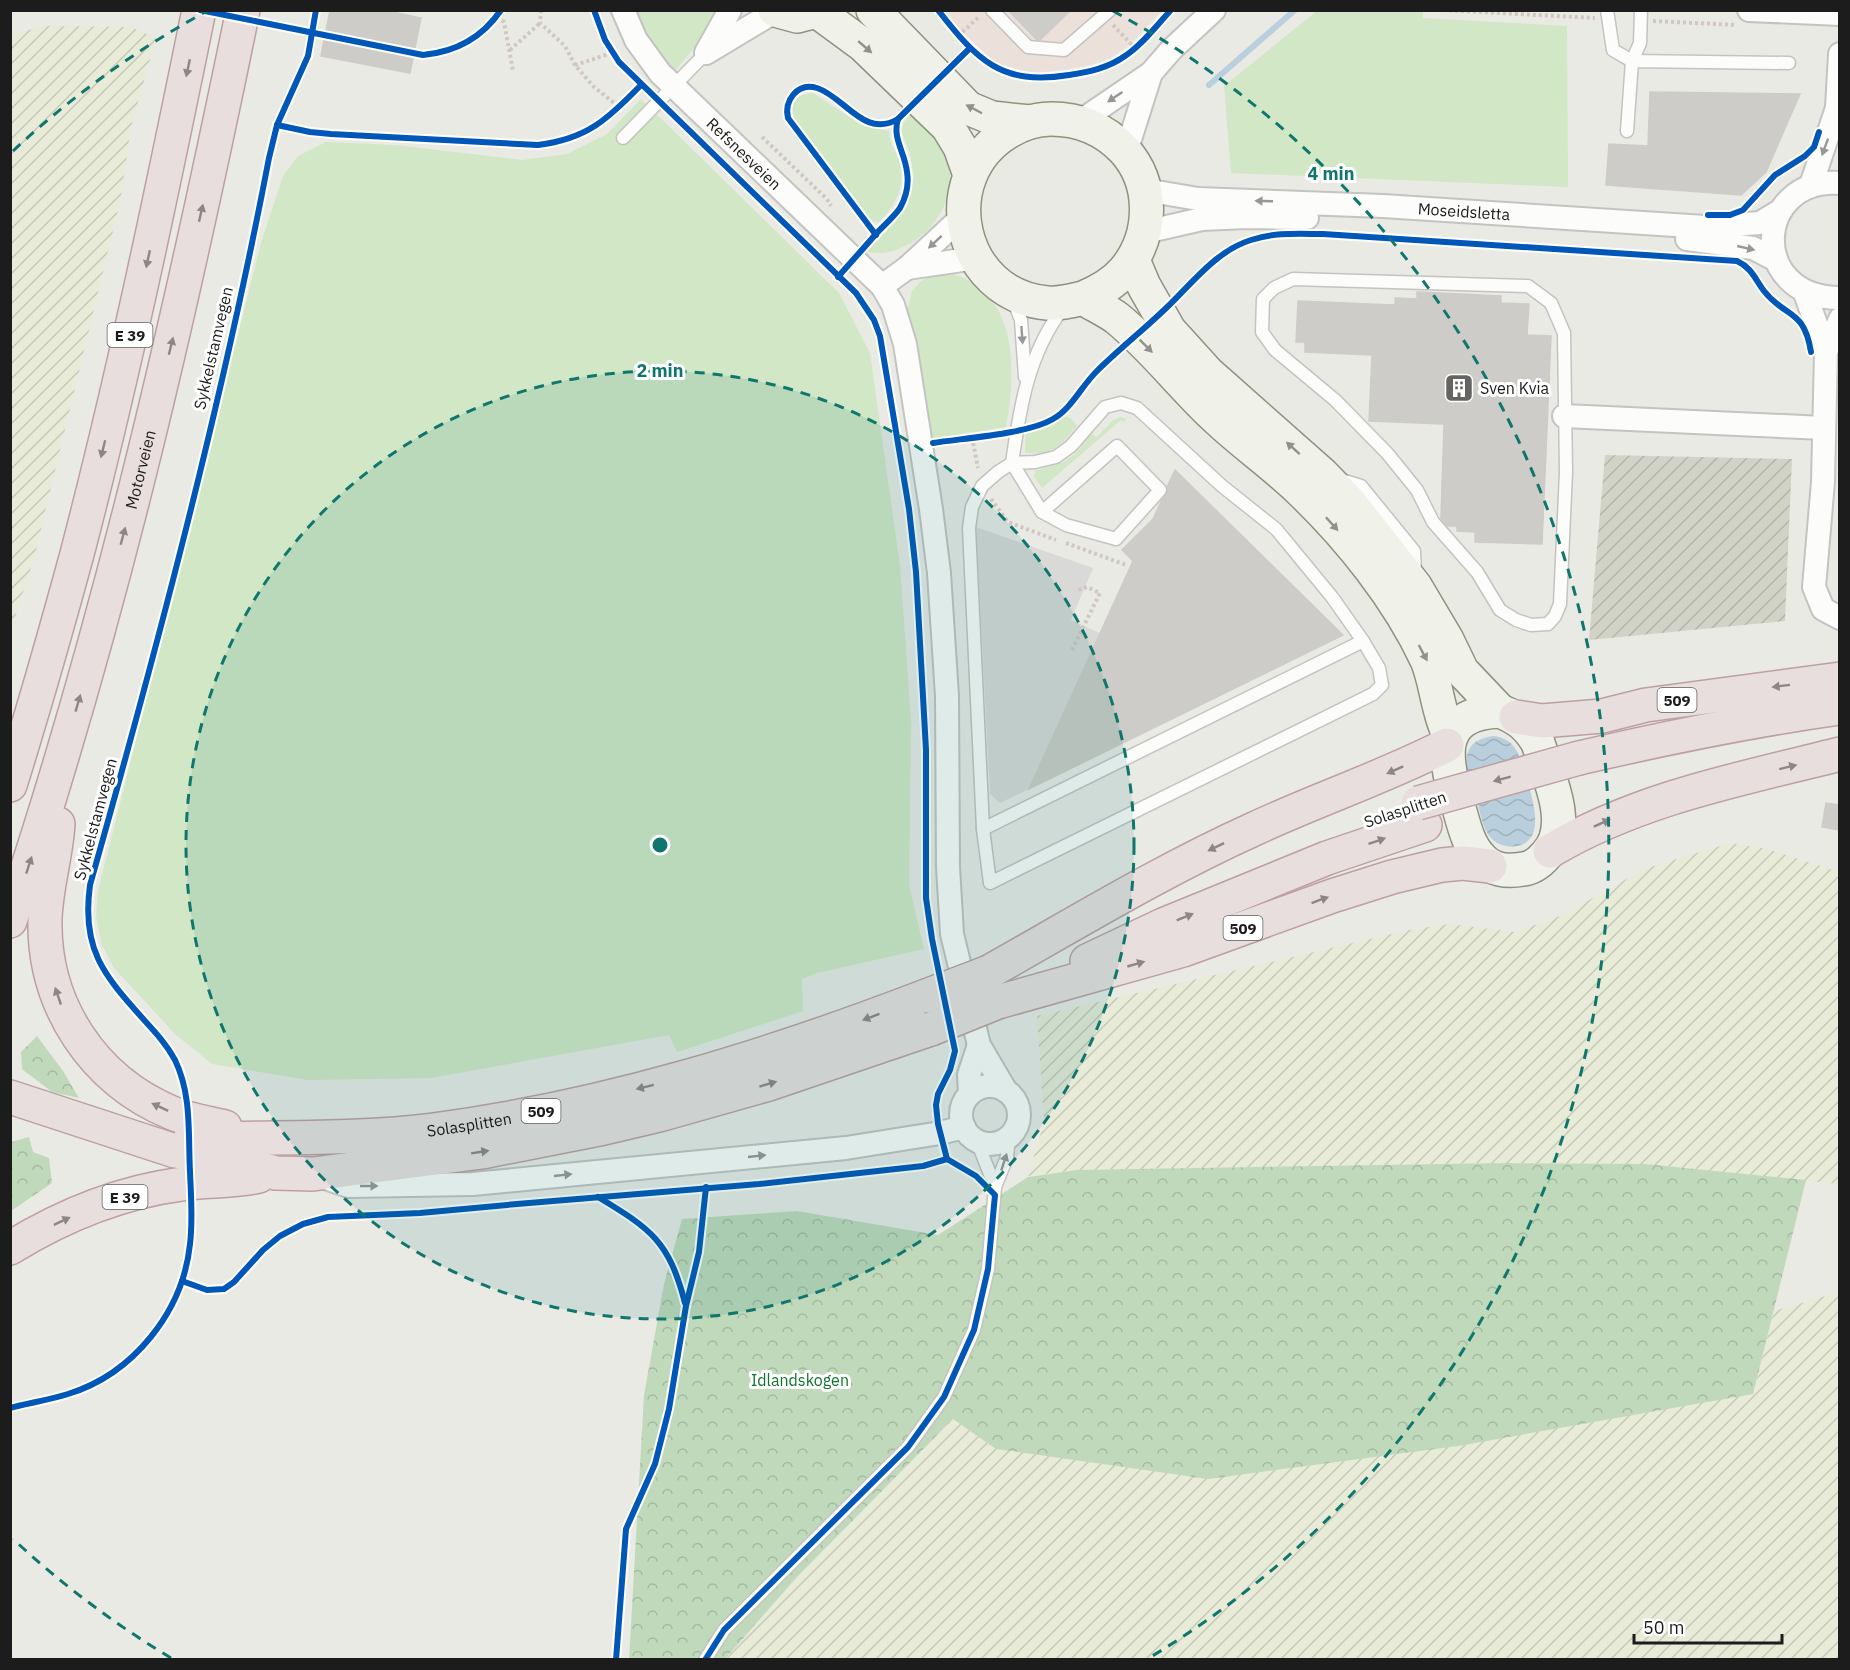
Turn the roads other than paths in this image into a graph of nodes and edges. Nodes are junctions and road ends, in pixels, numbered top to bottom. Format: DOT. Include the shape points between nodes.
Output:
graph roads {
  1 [pos="200,10"];
  2 [pos="243,10"];
  3 [pos="623,10"];
  4 [pos="730,10"];
  5 [pos="873,10"];
  6 [pos="992,10"];
  7 [pos="1214,10"];
  8 [pos="775,11"];
  9 [pos="819,11"];
  10 [pos="1107,13"];
  11 [pos="1839,14"];
  12 [pos="1607,15"];
  13 [pos="1641,15"];
  14 [pos="1743,18"];
  15 [pos="706,53"];
  16 [pos="1839,54"];
  17 [pos="1632,61"];
  18 [pos="1789,63"];
  19 [pos="1151,73"];
  20 [pos="674,87"];
  21 [pos="1838,114"];
  22 [pos="1030,122"];
  23 [pos="1079,122"];
  24 [pos="1627,131"];
  25 [pos="623,138"];
  26 [pos="1126,152"];
  27 [pos="970,176"];
  28 [pos="1839,183"];
  29 [pos="1811,185"];
  30 [pos="1145,190"];
  31 [pos="1780,210"];
  32 [pos="963,216"];
  33 [pos="1139,246"];
  34 [pos="976,258"];
  35 [pos="1776,260"];
  36 [pos="907,268"];
  37 [pos="882,286"];
  38 [pos="1010,291"];
  39 [pos="1805,293"];
  40 [pos="1839,298"];
  41 [pos="1075,300"];
  42 [pos="1839,319"];
  43 [pos="1826,352"];
  44 [pos="1026,381"];
  45 [pos="1564,416"];
  46 [pos="1831,428"];
  47 [pos="1012,463"];
  48 [pos="1042,512"];
  49 [pos="1839,618"];
  50 [pos="1447,640"];
  51 [pos="1363,641"];
  52 [pos="1839,679"];
  53 [pos="1646,705"];
  54 [pos="1839,708"];
  55 [pos="1508,714"];
  56 [pos="1839,730"];
  57 [pos="1449,742"];
  58 [pos="1839,754"];
  59 [pos="62,759"];
  60 [pos="1582,768"];
  61 [pos="10,785"];
  62 [pos="983,829"];
  63 [pos="1551,851"];
  64 [pos="1490,866"];
  65 [pos="10,921"];
  66 [pos="993,987"];
  67 [pos="979,1045"];
  68 [pos="1006,1091"];
  69 [pos="970,1094"];
  70 [pos="16,1099"];
  71 [pos="104,1127"];
  72 [pos="970,1134"];
  73 [pos="1009,1136"];
  74 [pos="278,1137"];
  75 [pos="276,1173"];
  76 [pos="313,1173"];
  77 [pos="995,1187"];
  78 [pos="10,1248"];
  79 [pos="705,1659"];
  1 -- 61 [label="highway, E 39, one-way" via="108,431"];
  59 -- 2 [label="highway, Motorveien / E 39, one-way" via="147,446"];
  3 -- 20 [label="street, Refsnesveien" via="646,56"];
  4 -- 15 [label="street"];
  22 -- 5 [label="street, one-way" via="992,118 968,108"];
  6 -- 10 [label="lane" via="1029,47 1064,50"];
  7 -- 19 [label="street"];
  8 -- 9 [label="street" via="797,16"];
  8 -- 15 [label="street"];
  9 -- 27 [label="street, one-way" via="863,45 948,127"];
  11 -- 14 [label="street"];
  12 -- 17 [label="lane" via="1613,50"];
  13 -- 17 [label="lane" via="1640,43"];
  15 -- 20 [label="lane"];
  16 -- 21 [label="street"];
  17 -- 18 [label="lane"];
  17 -- 24 [label="lane"];
  19 -- 23 [label="street, one-way"];
  19 -- 26 [label="street"];
  20 -- 25 [label="lane"];
  20 -- 37 [label="street, Refsnesveien"];
  21 -- 29 [label="street, one-way"];
  22 -- 23 [label="street"];
  22 -- 27 [label="street" via="1000,136"];
  23 -- 26 [label="street" via="1113,139"];
  26 -- 30 [label="street"];
  27 -- 32 [label="street"];
  28 -- 29 [label="street"];
  29 -- 31 [label="street, Moseidsletta" via="1793,195"];
  31 -- 30 [label="street, Moseidsletta, one-way" via="1761,223 1705,227 1197,198"];
  30 -- 33 [label="street" via="1147,211"];
  31 -- 35 [label="street" via="1772,243"];
  32 -- 34 [label="street"];
  32 -- 36 [label="street, one-way"];
  33 -- 35 [label="street, Moseidsletta, one-way" via="1203,219 1351,219 1704,240 1753,248"];
  33 -- 41 [label="street" via="1111,284"];
  50 -- 33 [label="street, one-way" via="1415,586 1350,502 1234,398 1168,330 1155,308"];
  34 -- 36 [label="street"];
  34 -- 38 [label="street"];
  35 -- 39 [label="street" via="1787,279"];
  36 -- 37 [label="street"];
  37 -- 67 [label="street" via="893,305 904,344 931,509 947,696 949,902 952,934"];
  38 -- 41 [label="street" via="1047,303"];
  38 -- 44 [label="lane, one-way" via="1021,320"];
  39 -- 40 [label="street"];
  39 -- 43 [label="street"];
  41 -- 44 [label="lane" via="1048,327"];
  41 -- 57 [label="street, one-way" via="1117,318 1216,417 1330,520 1363,559 1427,661"];
  42 -- 43 [label="street"];
  43 -- 46 [label="street"];
  44 -- 47 [label="lane"];
  45 -- 45 [label="lane" via="1564,333 1551,303 1528,286 1293,279 1274,288 1263,299 1262,332 1275,350 1335,400 1387,453 1417,490 1433,522 1477,572 1500,609 1531,624 1548,624 1560,604 1566,472"];
  45 -- 46 [label="street"];
  46 -- 49 [label="street" via="1814,587 1823,609"];
  47 -- 48 [label="lane"];
  47 -- 51 [label="lane" via="1056,457 1071,446 1105,407 1121,403 1137,408 1222,486 1276,529"];
  47 -- 62 [label="lane" via="982,486 972,507 969,528"];
  48 -- 48 [label="lane" via="1066,525 1116,539 1160,490 1117,446"];
  50 -- 53 [label="street" via="1480,677 1522,702 1578,708"];
  50 -- 55 [label="street" via="1462,671"];
  51 -- 62 [label="lane"];
  51 -- 62 [label="lane" via="1379,669 1382,685 1373,694 990,883"];
  52 -- 53 [label="highway, 509, one-way"];
  53 -- 55 [label="highway, 509" via="1578,719 1542,721"];
  54 -- 60 [label="highway, Solasplitten / 509" via="1652,741"];
  55 -- 57 [label="street" via="1482,712 1467,717"];
  55 -- 63 [label="street" via="1525,724 1538,743 1559,814"];
  56 -- 60 [label="highway, Solasplitten / 509" via="1668,759"];
  57 -- 64 [label="street" via="1449,775 1468,837 1479,857"];
  57 -- 66 [label="highway, 509, one-way" via="1163,874"];
  63 -- 58 [label="highway, one-way" via="1606,821 1671,797"];
  65 -- 59 [label="highway, Motorveien / E 39, one-way"];
  74 -- 59 [label="highway, E 39, one-way" via="186,1118 154,1105 116,1080 85,1048 70,1025 53,981 46,928 47,895 57,848"];
  60 -- 66 [label="highway, Solasplitten / 509, bridge" via="1315,840"];
  63 -- 64 [label="street" via="1525,869"];
  66 -- 64 [label="highway, 509, one-way" via="1183,950 1410,872 1463,863"];
  66 -- 74 [label="highway, Solasplitten / 509, one-way, bridge" via="926,996 751,1058 542,1111 432,1130"];
  76 -- 66 [label="highway, Solasplitten / 509, one-way, bridge" via="540,1142 659,1115 826,1066 931,1029"];
  67 -- 68 [label="street"];
  67 -- 69 [label="street" via="969,1075"];
  68 -- 69 [label="street" via="991,1086"];
  68 -- 73 [label="street" via="1018,1107 1019,1118"];
  69 -- 72 [label="street" via="962,1110"];
  70 -- 71 [label="highway, Solasplitten / 509"];
  71 -- 74 [label="highway, Solasplitten / 509" via="216,1139"];
  71 -- 75 [label="highway, Solasplitten / 509" via="175,1151"];
  72 -- 73 [label="street" via="994,1143"];
  76 -- 72 [label="street, one-way" via="348,1186 473,1184 846,1148 940,1133"];
  72 -- 77 [label="lane"];
  77 -- 73 [label="lane, one-way"];
  75 -- 76 [label="highway, Solasplitten / 509"];
  78 -- 75 [label="highway, E 39, one-way" via="65,1219 127,1196 182,1184"];
  77 -- 79 [label="lane" via="988,1269 979,1310 944,1397 908,1447 724,1630"];
}
